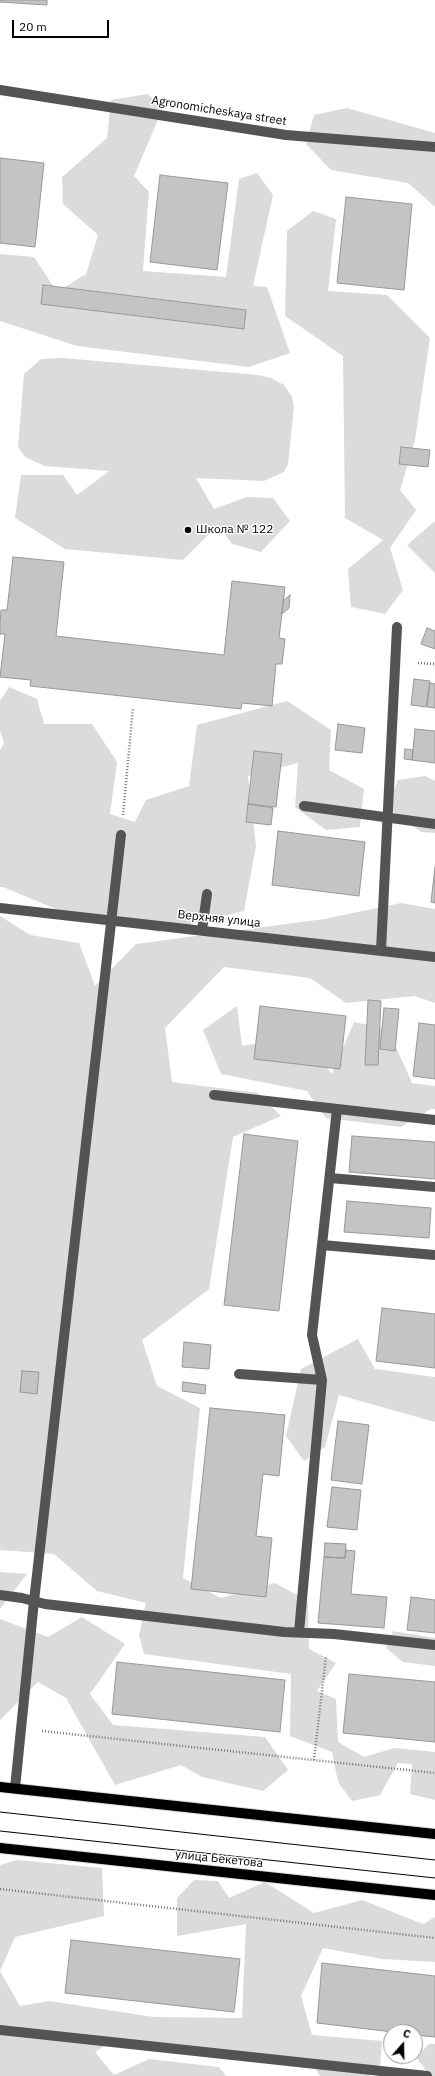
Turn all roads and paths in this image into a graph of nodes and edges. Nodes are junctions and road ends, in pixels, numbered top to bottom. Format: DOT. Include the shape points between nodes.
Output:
graph roads {
  1 [pos="0,90"];
  2 [pos="435,147"];
  3 [pos="397,627"];
  4 [pos="133,708"];
  5 [pos="125,794"];
  6 [pos="304,806"];
  7 [pos="388,817"];
  8 [pos="435,824"];
  9 [pos="121,834"];
  10 [pos="207,894"];
  11 [pos="0,908"];
  12 [pos="112,920"];
  13 [pos="202,930"];
  14 [pos="381,950"];
  15 [pos="435,957"];
  16 [pos="214,1095"];
  17 [pos="337,1109"];
  18 [pos="435,1120"];
  19 [pos="330,1178"];
  20 [pos="435,1187"];
  21 [pos="322,1245"];
  22 [pos="435,1255"];
  23 [pos="239,1374"];
  24 [pos="322,1380"];
  25 [pos="0,1595"];
  26 [pos="34,1601"];
  27 [pos="299,1632"];
  28 [pos="329,1634"];
  29 [pos="435,1645"];
  30 [pos="21,1729"];
  31 [pos="314,1760"];
  32 [pos="435,1773"];
  33 [pos="0,1787"];
  34 [pos="15,1788"];
  35 [pos="435,1834"];
  36 [pos="0,1848"];
  37 [pos="0,1889"];
  38 [pos="435,1895"];
  39 [pos="435,1938"];
  40 [pos="0,2030"];
  41 [pos="427,2076"];
  1 -- 2 [label="street, Agronomicheskaya street" via="286,135"];
  3 -- 7 [label="street"];
  4 -- 5 [label="path"];
  6 -- 7 [label="street"];
  7 -- 8 [label="street"];
  7 -- 14 [label="street"];
  9 -- 12 [label="street"];
  10 -- 13 [label="street"];
  11 -- 12 [label="street, Верхняя улица"];
  12 -- 13 [label="street, Верхняя улица"];
  12 -- 26 [label="street"];
  13 -- 14 [label="street, Верхняя улица"];
  14 -- 15 [label="street, Верхняя улица"];
  16 -- 17 [label="street"];
  17 -- 18 [label="street"];
  17 -- 19 [label="street"];
  19 -- 20 [label="street"];
  19 -- 21 [label="street"];
  21 -- 22 [label="street"];
  21 -- 24 [label="street" via="312,1335"];
  23 -- 24 [label="street"];
  24 -- 27 [label="street"];
  25 -- 26 [label="street"];
  26 -- 27 [label="street"];
  26 -- 30 [label="street"];
  27 -- 28 [label="street"];
  28 -- 29 [label="street"];
  28 -- 31 [label="path"];
  30 -- 31 [label="path"];
  30 -- 34 [label="street"];
  31 -- 32 [label="path"];
  33 -- 34 [label="main road"];
  34 -- 35 [label="main road"];
  36 -- 38 [label="main road, улица Бекетова"];
  37 -- 39 [label="path"];
  40 -- 41 [label="street"];
}
